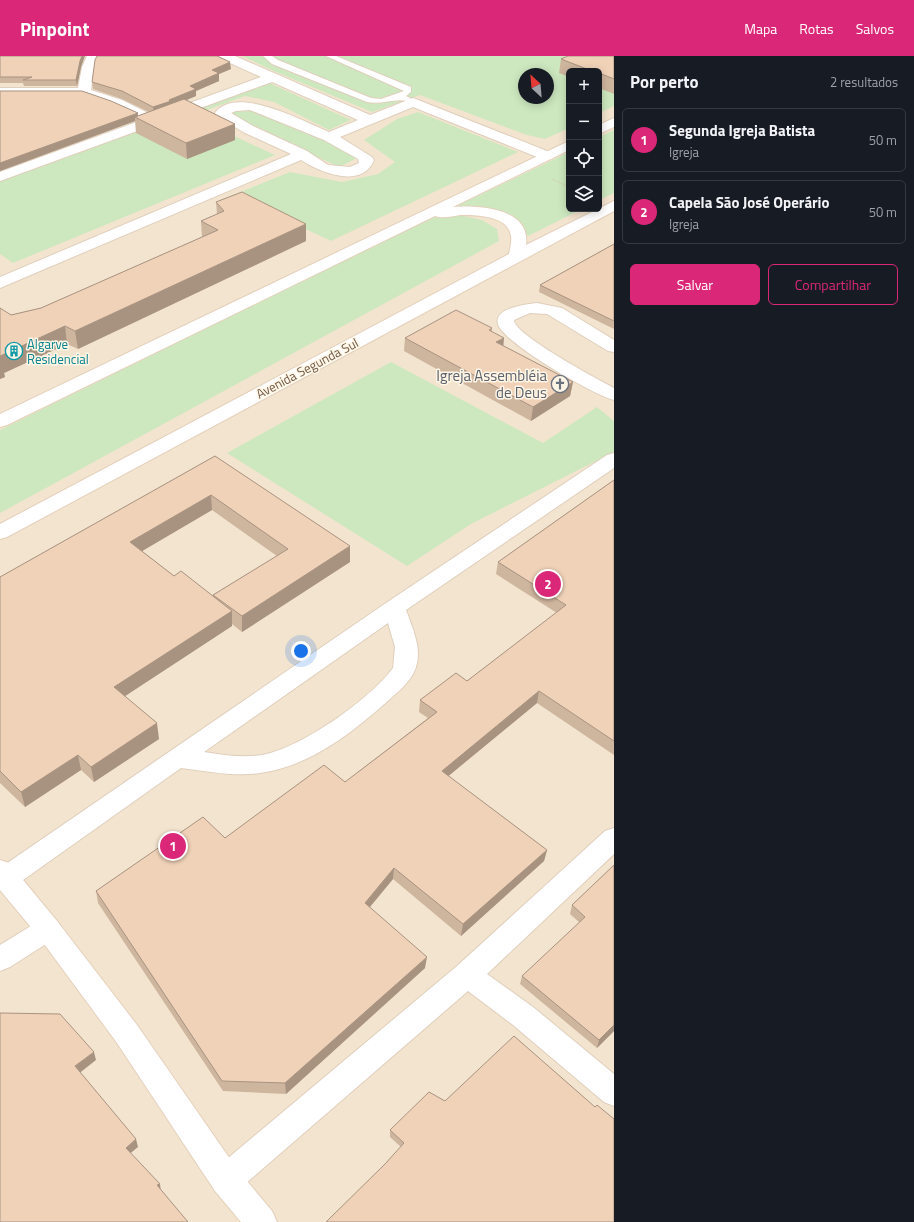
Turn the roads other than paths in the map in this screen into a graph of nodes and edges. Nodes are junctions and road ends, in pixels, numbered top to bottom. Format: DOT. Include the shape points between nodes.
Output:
graph roads {
  1 [pos="93,56"];
  2 [pos="225,56"];
  3 [pos="267,56"];
  4 [pos="330,56"];
  5 [pos="272,77"];
  6 [pos="0,92"];
  7 [pos="84,92"];
  8 [pos="400,96"];
  9 [pos="413,102"];
  10 [pos="152,120"];
  11 [pos="370,120"];
  12 [pos="614,122"];
  13 [pos="602,128"];
  14 [pos="329,137"];
  15 [pos="566,146"];
  16 [pos="302,154"];
  17 [pos="547,156"];
  18 [pos="0,177"];
  19 [pos="614,205"];
  20 [pos="421,218"];
  21 [pos="517,257"];
  22 [pos="0,283"];
  23 [pos="614,347"];
  24 [pos="614,395"];
  25 [pos="0,421"];
  26 [pos="614,458"];
  27 [pos="0,532"];
  28 [pos="394,608"];
  29 [pos="180,759"];
  30 [pos="614,838"];
  31 [pos="3,874"];
  32 [pos="48,930"];
  33 [pos="0,960"];
  34 [pos="467,975"];
  35 [pos="614,1092"];
  36 [pos="226,1180"];
  37 [pos="261,1222"];
  1 -- 7 [label="street" via="88,67"];
  2 -- 5 [label="street"];
  3 -- 8 [label="lane" via="275,62 366,99 380,101"];
  4 -- 8 [label="lane" via="408,89 408,92"];
  5 -- 10 [label="street"];
  5 -- 11 [label="street"];
  6 -- 7 [label="street"];
  7 -- 10 [label="street" via="117,103"];
  8 -- 9 [label="lane"];
  9 -- 11 [label="street"];
  9 -- 17 [label="street"];
  10 -- 18 [label="street"];
  11 -- 14 [label="street"];
  12 -- 13 [label="street"];
  14 -- 16 [label="street" via="363,156 367,160 363,167 338,171 318,165"];
  14 -- 16 [label="street" via="258,107 233,107 222,113 234,122"];
  15 -- 17 [label="street"];
  16 -- 22 [label="street"];
  17 -- 20 [label="street"];
  19 -- 21 [label="street, Avenida Segunda Sul"];
  20 -- 21 [label="street" via="456,210 470,210 503,218 518,230"];
  20 -- 25 [label="street"];
  21 -- 27 [label="street, Avenida Segunda Sul"];
  23 -- 24 [label="street" via="548,309 521,310 506,320 509,329 526,342"];
  26 -- 28 [label="street"];
  28 -- 29 [label="street"];
  28 -- 29 [label="street" via="406,644 404,670 394,682 343,726 304,749 262,764"];
  29 -- 31 [label="street"];
  30 -- 34 [label="street"];
  31 -- 32 [label="street"];
  32 -- 33 [label="street"];
  32 -- 36 [label="street" via="127,1034"];
  34 -- 35 [label="street" via="523,1016"];
  34 -- 36 [label="street"];
  36 -- 37 [label="street"];
}
